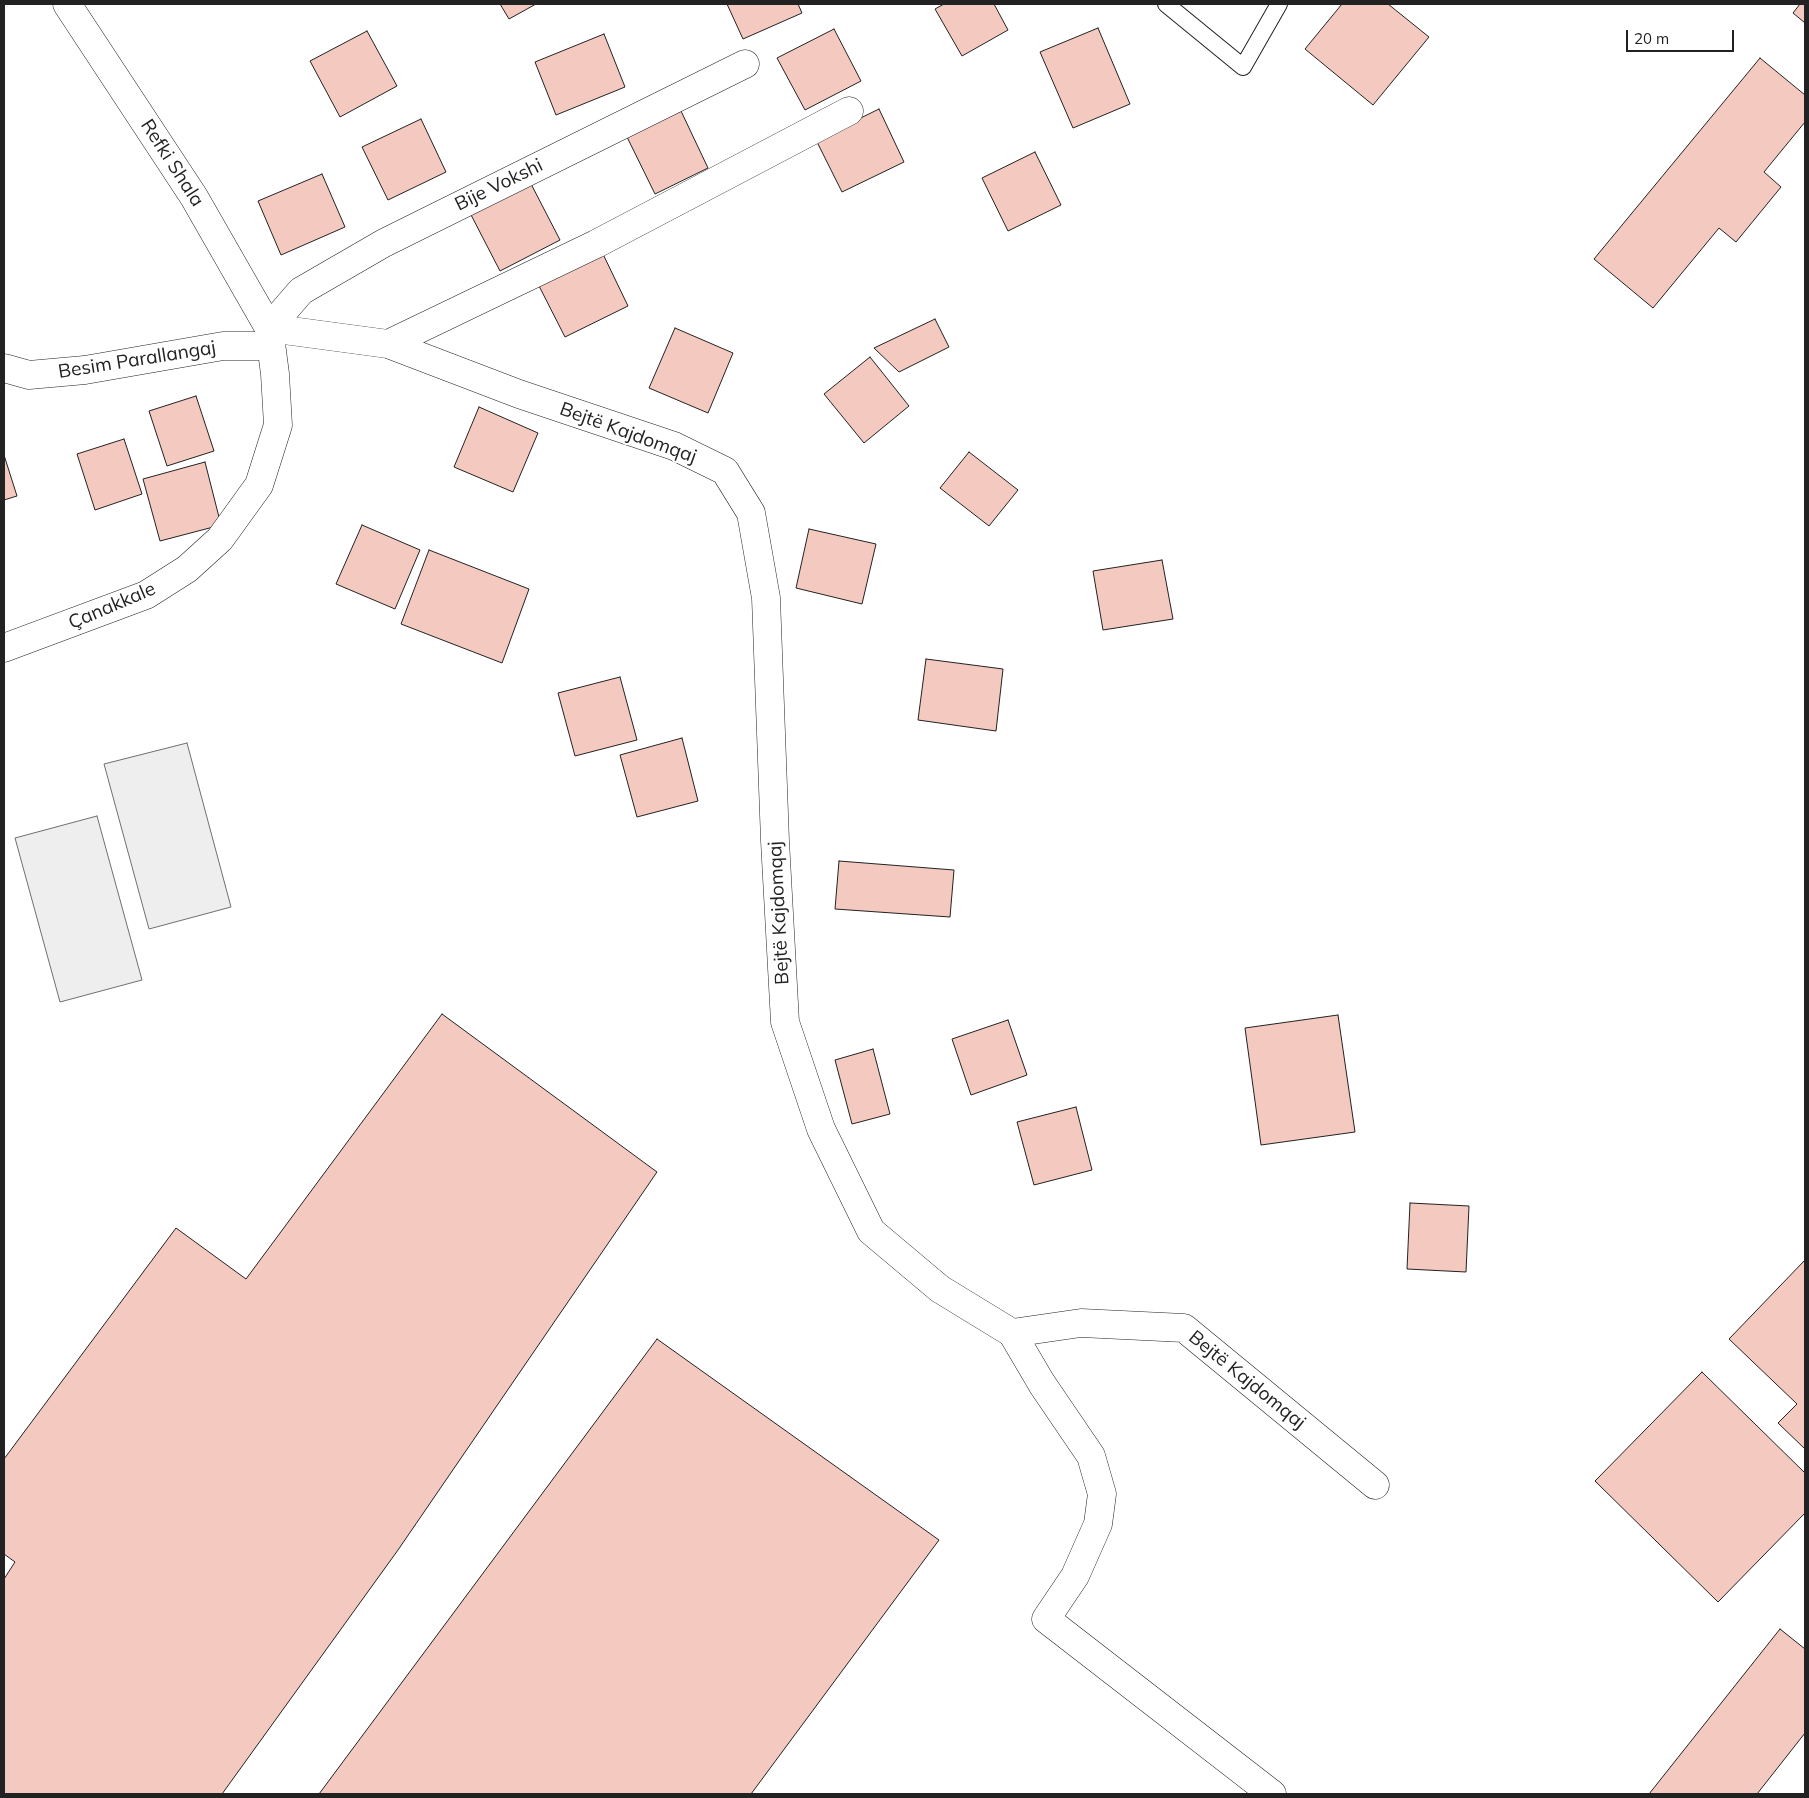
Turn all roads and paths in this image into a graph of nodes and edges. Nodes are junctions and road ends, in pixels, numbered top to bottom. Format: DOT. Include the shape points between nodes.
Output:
graph roads {
  1 [pos="66,4"];
  2 [pos="1166,4"];
  3 [pos="1279,4"];
  4 [pos="745,64"];
  5 [pos="849,111"];
  6 [pos="270,337"];
  7 [pos="388,344"];
  8 [pos="4,368"];
  9 [pos="4,648"];
  10 [pos="1012,1333"];
  11 [pos="1375,1485"];
  12 [pos="1272,1794"];
  1 -- 6 [label="street, Refki Shala" via="194,197"];
  2 -- 3 [label="lane" via="1243,67"];
  4 -- 6 [label="street, Bije Vokshi" via="384,242 301,291"];
  5 -- 7 [label="street" via="596,244"];
  6 -- 7 [label="street, Bejtë Kajdomqaj"];
  6 -- 8 [label="street, Besim Parallangaj" via="85,370 30,375"];
  6 -- 9 [label="street, Çanakkale" via="278,425 259,485 220,539 187,569 146,595"];
  7 -- 10 [label="street, Bejtë Kajdomqaj" via="519,394 674,446 725,471 741,496 751,513 766,598 784,1022 821,1129 871,1231 940,1289"];
  10 -- 11 [label="street, Bejtë Kajdomqaj" via="1081,1323 1184,1328"];
  10 -- 12 [label="street" via="1091,1456 1102,1494 1098,1524 1075,1576 1046,1619"];
}
